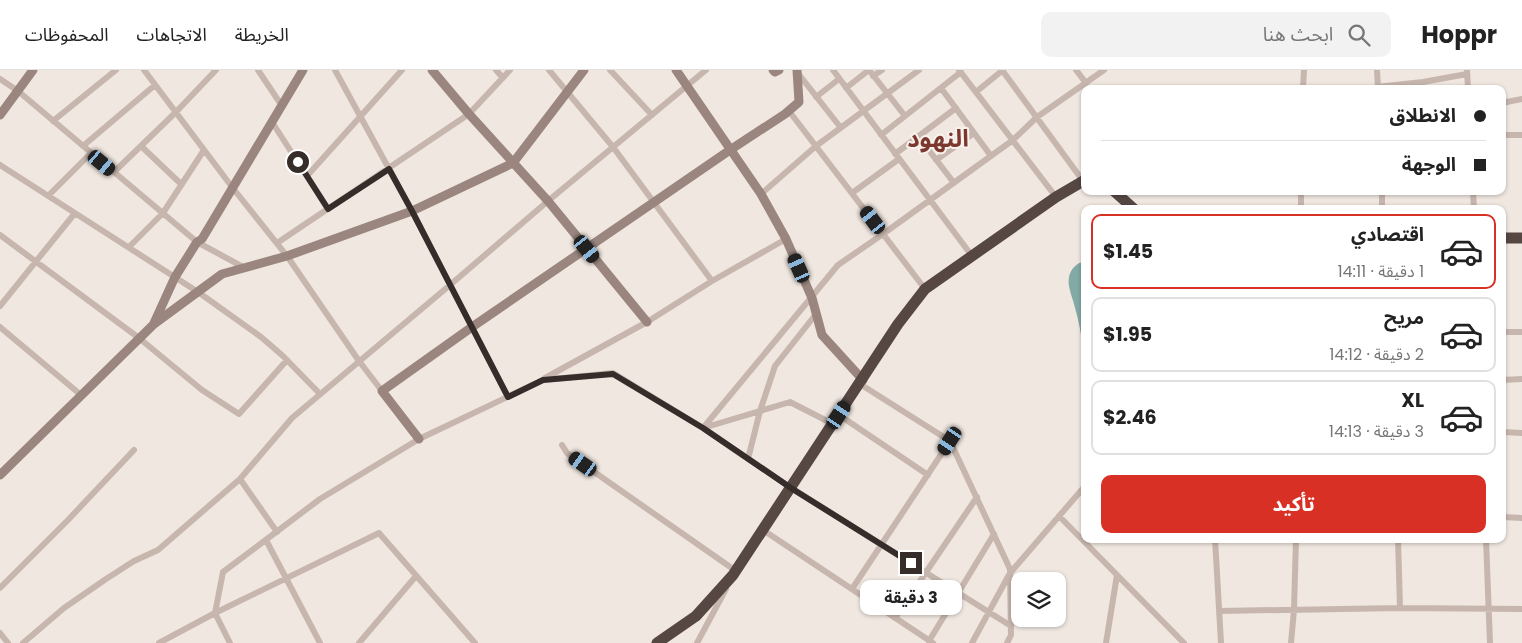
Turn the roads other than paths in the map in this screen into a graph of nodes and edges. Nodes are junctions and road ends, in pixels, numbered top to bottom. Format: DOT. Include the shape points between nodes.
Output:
graph roads {
  1 [pos="33,70"];
  2 [pos="116,70"];
  3 [pos="144,70"];
  4 [pos="216,70"];
  5 [pos="258,70"];
  6 [pos="303,70"];
  7 [pos="335,70"];
  8 [pos="402,70"];
  9 [pos="432,70"];
  10 [pos="496,70"];
  11 [pos="510,70"];
  12 [pos="549,70"];
  13 [pos="584,70"];
  14 [pos="610,70"];
  15 [pos="676,70"];
  16 [pos="706,70"];
  17 [pos="774,70"];
  18 [pos="779,70"];
  19 [pos="833,70"];
  20 [pos="869,70"];
  21 [pos="882,70"];
  22 [pos="919,70"];
  23 [pos="1003,70"];
  24 [pos="1076,70"];
  25 [pos="1104,70"];
  26 [pos="1304,70"];
  27 [pos="1377,70"];
  28 [pos="797,71"];
  29 [pos="960,71"];
  30 [pos="1467,72"];
  31 [pos="873,76"];
  32 [pos="0,78"];
  33 [pos="503,78"];
  34 [pos="839,79"];
  35 [pos="1086,83"];
  36 [pos="155,84"];
  37 [pos="1083,85"];
  38 [pos="1303,85"];
  39 [pos="1378,85"];
  40 [pos="1400,85"];
  41 [pos="1468,85"];
  42 [pos="687,86"];
  43 [pos="1081,87"];
  44 [pos="846,88"];
  45 [pos="941,88"];
  46 [pos="18,91"];
  47 [pos="976,92"];
  48 [pos="566,93"];
  49 [pos="887,94"];
  50 [pos="816,97"];
  51 [pos="1522,99"];
  52 [pos="1506,102"];
  53 [pos="282,106"];
  54 [pos="956,108"];
  55 [pos="789,111"];
  56 [pos="864,111"];
  57 [pos="176,112"];
  58 [pos="469,114"];
  59 [pos="0,115"];
  60 [pos="652,115"];
  61 [pos="905,116"];
  62 [pos="359,117"];
  63 [pos="1038,117"];
  64 [pos="53,121"];
  65 [pos="272,122"];
  66 [pos="840,128"];
  67 [pos="974,133"];
  68 [pos="881,135"];
  69 [pos="1506,135"];
  70 [pos="1522,135"];
  71 [pos="918,136"];
  72 [pos="1013,140"];
  73 [pos="83,146"];
  74 [pos="141,146"];
  75 [pos="816,146"];
  76 [pos="613,147"];
  77 [pos="204,150"];
  78 [pos="730,150"];
  79 [pos="91,153"];
  80 [pos="897,156"];
  81 [pos="991,156"];
  82 [pos="936,160"];
  83 [pos="513,163"];
  84 [pos="0,165"];
  85 [pos="389,169"];
  86 [pos="114,172"];
  87 [pos="307,176"];
  88 [pos="1081,177"];
  89 [pos="954,183"];
  90 [pos="1081,183"];
  91 [pos="181,184"];
  92 [pos="232,187"];
  93 [pos="852,193"];
  94 [pos="761,194"];
  95 [pos="1118,195"];
  96 [pos="48,196"];
  97 [pos="1056,197"];
  98 [pos="930,200"];
  99 [pos="548,201"];
  100 [pos="654,202"];
  101 [pos="1130,205"];
  102 [pos="328,209"];
  103 [pos="412,211"];
  104 [pos="75,213"];
  105 [pos="163,213"];
  106 [pos="884,234"];
  107 [pos="0,235"];
  108 [pos="1506,238"];
  109 [pos="1522,238"];
  110 [pos="786,239"];
  111 [pos="197,242"];
  112 [pos="277,243"];
  113 [pos="129,247"];
  114 [pos="587,249"];
  115 [pos="287,256"];
  116 [pos="972,256"];
  117 [pos="36,262"];
  118 [pos="244,268"];
  119 [pos="175,277"];
  120 [pos="712,281"];
  121 [pos="450,285"];
  122 [pos="925,290"];
  123 [pos="198,292"];
  124 [pos="812,298"];
  125 [pos="0,306"];
  126 [pos="816,314"];
  127 [pos="647,322"];
  128 [pos="154,324"];
  129 [pos="0,327"];
  130 [pos="472,327"];
  131 [pos="1506,332"];
  132 [pos="1522,332"];
  133 [pos="139,338"];
  134 [pos="286,360"];
  135 [pos="360,361"];
  136 [pos="1522,379"];
  137 [pos="543,380"];
  138 [pos="1506,380"];
  139 [pos="861,382"];
  140 [pos="382,391"];
  141 [pos="320,394"];
  142 [pos="81,395"];
  143 [pos="508,397"];
  144 [pos="760,411"];
  145 [pos="836,420"];
  146 [pos="703,428"];
  147 [pos="1506,432"];
  148 [pos="1522,433"];
  149 [pos="419,440"];
  150 [pos="950,441"];
  151 [pos="562,445"];
  152 [pos="134,450"];
  153 [pos="748,459"];
  154 [pos="928,475"];
  155 [pos="0,476"];
  156 [pos="240,479"];
  157 [pos="791,488"];
  158 [pos="1081,491"];
  159 [pos="977,497"];
  160 [pos="1059,516"];
  161 [pos="1506,518"];
  162 [pos="1522,518"];
  163 [pos="763,530"];
  164 [pos="276,532"];
  165 [pos="994,534"];
  166 [pos="1081,538"];
  167 [pos="266,540"];
  168 [pos="1086,543"];
  169 [pos="1215,543"];
  170 [pos="1296,543"];
  171 [pos="1398,543"];
  172 [pos="1486,543"];
  173 [pos="882,545"];
  174 [pos="926,572"];
  175 [pos="735,573"];
  176 [pos="1010,573"];
  177 [pos="1117,575"];
  178 [pos="416,576"];
  179 [pos="286,579"];
  180 [pos="0,588"];
  181 [pos="852,589"];
  182 [pos="959,593"];
  183 [pos="1400,608"];
  184 [pos="1522,609"];
  185 [pos="1294,610"];
  186 [pos="1488,610"];
  187 [pos="1219,611"];
  188 [pos="989,612"];
  189 [pos="214,613"];
  190 [pos="896,618"];
  191 [pos="1011,626"];
  192 [pos="1011,627"];
  193 [pos="0,633"];
  194 [pos="1011,635"];
  195 [pos="931,642"];
  196 [pos="8,643"];
  197 [pos="23,643"];
  198 [pos="158,643"];
  199 [pos="230,643"];
  200 [pos="320,643"];
  201 [pos="359,643"];
  202 [pos="475,643"];
  203 [pos="657,643"];
  204 [pos="696,643"];
  205 [pos="972,643"];
  206 [pos="1007,643"];
  207 [pos="1012,643"];
  208 [pos="1106,643"];
  209 [pos="1184,643"];
  210 [pos="1221,643"];
  211 [pos="1291,643"];
  212 [pos="1490,643"];
  1 -- 46 [label="street"];
  2 -- 64 [label="street"];
  3 -- 36 [label="street"];
  4 -- 57 [label="street"];
  5 -- 53 [label="street"];
  6 -- 53 [label="street"];
  7 -- 62 [label="street"];
  8 -- 62 [label="street"];
  9 -- 58 [label="street"];
  10 -- 33 [label="street"];
  11 -- 33 [label="street"];
  12 -- 48 [label="street"];
  13 -- 48 [label="street"];
  14 -- 60 [label="street"];
  15 -- 42 [label="street"];
  16 -- 42 [label="street"];
  17 -- 18 [label="street"];
  19 -- 34 [label="street"];
  20 -- 31 [label="street"];
  20 -- 44 [label="street"];
  21 -- 31 [label="street"];
  22 -- 49 [label="street"];
  23 -- 47 [label="street"];
  23 -- 63 [label="street"];
  24 -- 35 [label="street"];
  25 -- 35 [label="street"];
  26 -- 38 [label="street"];
  27 -- 39 [label="street"];
  28 -- 50 [label="street"];
  28 -- 55 [label="street" via="799,102"];
  29 -- 45 [label="street"];
  29 -- 47 [label="street"];
  30 -- 40 [label="street"];
  30 -- 41 [label="street"];
  31 -- 49 [label="street"];
  32 -- 46 [label="street"];
  33 -- 58 [label="street"];
  34 -- 44 [label="street"];
  34 -- 50 [label="street"];
  35 -- 37 [label="street"];
  36 -- 57 [label="street"];
  36 -- 73 [label="street"];
  42 -- 60 [label="street"];
  42 -- 78 [label="street"];
  43 -- 63 [label="street"];
  44 -- 56 [label="street"];
  45 -- 54 [label="street"];
  45 -- 61 [label="street"];
  46 -- 59 [label="street"];
  46 -- 64 [label="street"];
  47 -- 72 [label="street"];
  48 -- 76 [label="street"];
  48 -- 83 [label="street"];
  49 -- 56 [label="street"];
  49 -- 61 [label="street"];
  50 -- 66 [label="street"];
  51 -- 52 [label="street"];
  53 -- 65 [label="street"];
  54 -- 67 [label="street"];
  54 -- 71 [label="street"];
  55 -- 75 [label="street"];
  55 -- 78 [label="street"];
  56 -- 66 [label="street"];
  56 -- 68 [label="street"];
  57 -- 74 [label="street"];
  57 -- 77 [label="street"];
  58 -- 83 [label="street"];
  58 -- 85 [label="street"];
  60 -- 76 [label="street"];
  61 -- 68 [label="street"];
  62 -- 85 [label="street"];
  62 -- 87 [label="street"];
  63 -- 72 [label="street"];
  63 -- 88 [label="street"];
  64 -- 73 [label="street"];
  65 -- 87 [label="street"];
  65 -- 92 [label="street"];
  66 -- 75 [label="street"];
  67 -- 81 [label="street"];
  67 -- 82 [label="street"];
  68 -- 80 [label="street"];
  69 -- 70 [label="street"];
  71 -- 80 [label="street"];
  71 -- 82 [label="street"];
  72 -- 81 [label="street"];
  72 -- 97 [label="street"];
  73 -- 79 [label="street"];
  74 -- 86 [label="street"];
  74 -- 91 [label="street"];
  75 -- 93 [label="street"];
  75 -- 94 [label="street"];
  76 -- 99 [label="street"];
  76 -- 100 [label="street"];
  77 -- 91 [label="street"];
  77 -- 92 [label="street"];
  78 -- 94 [label="street"];
  78 -- 100 [label="street"];
  79 -- 86 [label="street"];
  79 -- 96 [label="street"];
  80 -- 93 [label="street"];
  80 -- 98 [label="street"];
  81 -- 89 [label="street"];
  82 -- 89 [label="street"];
  83 -- 99 [label="street"];
  83 -- 103 [label="street"];
  84 -- 96 [label="street"];
  85 -- 102 [label="street"];
  85 -- 103 [label="street"];
  86 -- 105 [label="street"];
  87 -- 102 [label="street"];
  89 -- 98 [label="street"];
  90 -- 97 [label="highway"];
  91 -- 105 [label="street"];
  92 -- 111 [label="street" via="202,239"];
  92 -- 112 [label="street"];
  93 -- 106 [label="street"];
  94 -- 110 [label="street"];
  95 -- 101 [label="highway"];
  96 -- 104 [label="street"];
  97 -- 116 [label="highway"];
  98 -- 106 [label="street"];
  98 -- 116 [label="street"];
  99 -- 114 [label="street"];
  99 -- 121 [label="street"];
  100 -- 114 [label="street"];
  100 -- 120 [label="street"];
  102 -- 112 [label="street"];
  103 -- 115 [label="street"];
  103 -- 121 [label="street"];
  104 -- 113 [label="street"];
  104 -- 117 [label="street"];
  105 -- 111 [label="street"];
  105 -- 113 [label="street"];
  106 -- 122 [label="street"];
  106 -- 124 [label="street" via="838,265"];
  107 -- 117 [label="street"];
  108 -- 109 [label="highway"];
  110 -- 120 [label="street"];
  110 -- 124 [label="street"];
  111 -- 118 [label="street"];
  111 -- 119 [label="street"];
  112 -- 115 [label="street"];
  113 -- 119 [label="street"];
  114 -- 127 [label="street"];
  114 -- 130 [label="street"];
  115 -- 118 [label="street"];
  115 -- 135 [label="street"];
  116 -- 122 [label="highway"];
  117 -- 125 [label="street"];
  117 -- 133 [label="street"];
  118 -- 123 [label="street" via="222,274"];
  119 -- 123 [label="street"];
  119 -- 128 [label="street"];
  120 -- 127 [label="street"];
  121 -- 130 [label="street"];
  121 -- 135 [label="street"];
  122 -- 139 [label="highway" via="898,324"];
  123 -- 128 [label="street"];
  123 -- 134 [label="street" via="261,337"];
  124 -- 126 [label="street"];
  124 -- 146 [label="street"];
  126 -- 139 [label="street" via="822,335"];
  126 -- 144 [label="street" via="775,366"];
  127 -- 137 [label="street"];
  128 -- 133 [label="street"];
  129 -- 142 [label="street"];
  130 -- 140 [label="street"];
  130 -- 143 [label="street"];
  131 -- 132 [label="street"];
  133 -- 134 [label="street" via="202,390 239,414"];
  133 -- 142 [label="street"];
  134 -- 141 [label="street"];
  135 -- 140 [label="street"];
  135 -- 141 [label="street"];
  136 -- 138 [label="street"];
  137 -- 143 [label="street"];
  137 -- 146 [label="street" via="613,374"];
  139 -- 145 [label="highway"];
  139 -- 150 [label="street"];
  140 -- 149 [label="street"];
  141 -- 156 [label="street" via="292,418"];
  142 -- 155 [label="street"];
  143 -- 149 [label="street"];
  144 -- 145 [label="street" via="790,402"];
  144 -- 146 [label="street"];
  144 -- 153 [label="street"];
  145 -- 154 [label="street"];
  145 -- 157 [label="highway"];
  146 -- 153 [label="street"];
  147 -- 148 [label="street"];
  149 -- 164 [label="street" via="320,499"];
  150 -- 154 [label="street"];
  150 -- 159 [label="street"];
  151 -- 175 [label="street" via="567,453"];
  152 -- 180 [label="street"];
  153 -- 157 [label="street"];
  154 -- 173 [label="street"];
  156 -- 164 [label="street"];
  156 -- 197 [label="street" via="158,550 106,579 64,608"];
  157 -- 163 [label="highway"];
  157 -- 173 [label="street"];
  158 -- 160 [label="street"];
  159 -- 165 [label="street"];
  159 -- 174 [label="street"];
  160 -- 166 [label="street"];
  160 -- 176 [label="street"];
  161 -- 162 [label="street"];
  163 -- 175 [label="highway"];
  163 -- 181 [label="street"];
  164 -- 167 [label="street"];
  165 -- 176 [label="street"];
  165 -- 182 [label="street"];
  167 -- 179 [label="street"];
  167 -- 189 [label="street" via="223,572"];
  168 -- 177 [label="street"];
  169 -- 187 [label="street"];
  170 -- 185 [label="street"];
  171 -- 183 [label="street"];
  172 -- 186 [label="street"];
  173 -- 174 [label="street"];
  173 -- 181 [label="street"];
  174 -- 182 [label="street"];
  174 -- 190 [label="street"];
  175 -- 203 [label="highway" via="696,616"];
  175 -- 204 [label="street"];
  176 -- 188 [label="street"];
  176 -- 191 [label="street"];
  177 -- 208 [label="street"];
  177 -- 209 [label="street"];
  178 -- 179 [label="street" via="379,533"];
  178 -- 201 [label="street"];
  178 -- 202 [label="street"];
  179 -- 189 [label="street"];
  179 -- 200 [label="street"];
  181 -- 190 [label="street"];
  182 -- 188 [label="street"];
  182 -- 195 [label="street"];
  183 -- 185 [label="street"];
  183 -- 186 [label="street"];
  184 -- 186 [label="street"];
  185 -- 187 [label="street"];
  185 -- 211 [label="street"];
  186 -- 212 [label="street"];
  187 -- 210 [label="street"];
  188 -- 191 [label="street"];
  188 -- 205 [label="street"];
  189 -- 198 [label="street"];
  189 -- 199 [label="street"];
  190 -- 195 [label="street"];
  192 -- 194 [label="street"];
  193 -- 196 [label="street"];
  194 -- 206 [label="street"];
  194 -- 207 [label="street"];
}
